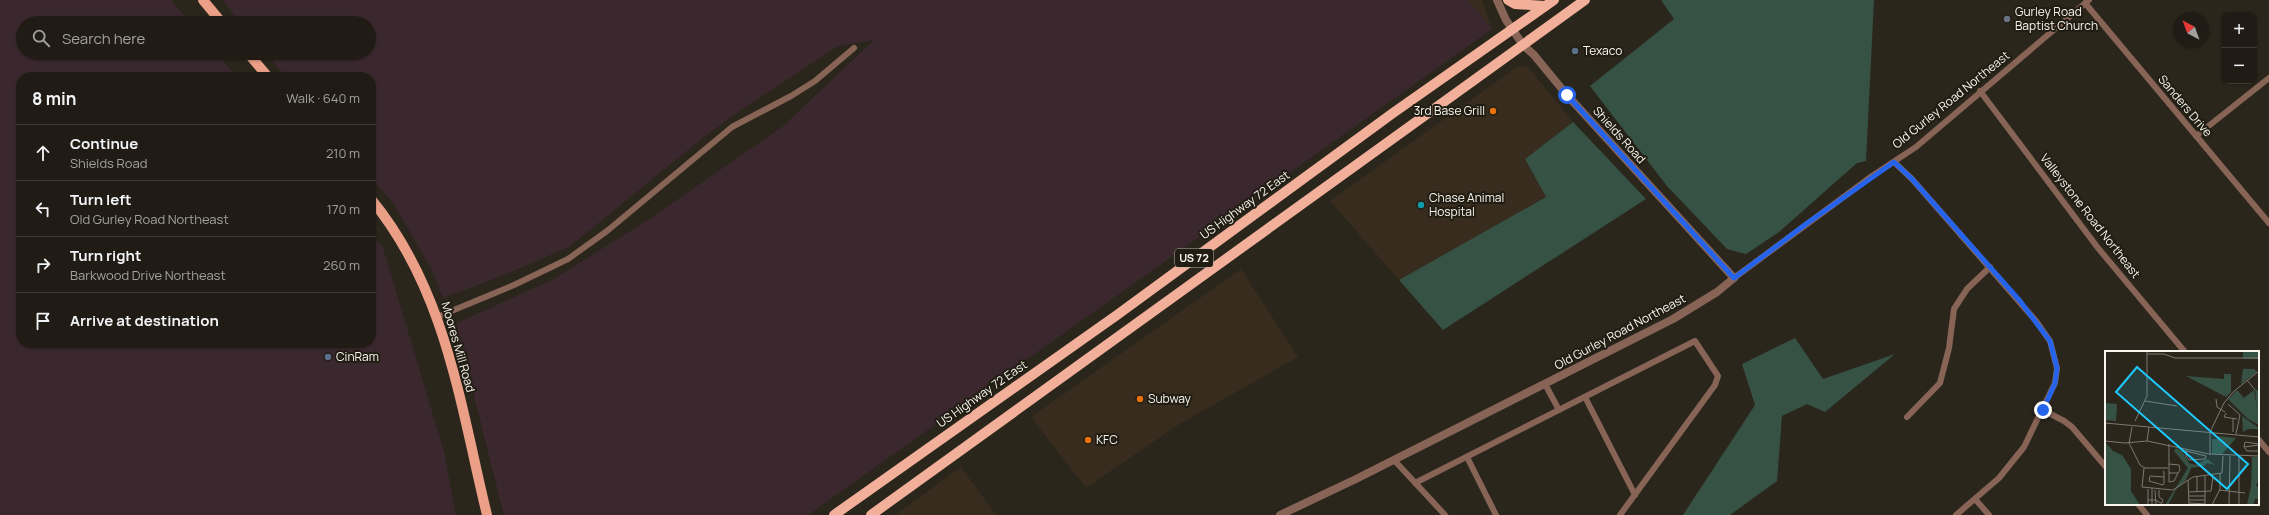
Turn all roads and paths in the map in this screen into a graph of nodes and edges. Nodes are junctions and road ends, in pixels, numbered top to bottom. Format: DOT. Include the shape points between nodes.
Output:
graph roads {
  1 [pos="203,0"];
  2 [pos="1497,0"];
  3 [pos="1508,0"];
  4 [pos="1585,0"];
  5 [pos="2087,2"];
  6 [pos="1550,3"];
  7 [pos="216,16"];
  8 [pos="1512,29"];
  9 [pos="1523,45"];
  10 [pos="854,48"];
  11 [pos="254,60"];
  12 [pos="264,72"];
  13 [pos="2269,78"];
  14 [pos="1980,91"];
  15 [pos="2196,136"];
  16 [pos="1894,162"];
  17 [pos="376,205"];
  18 [pos="2269,222"];
  19 [pos="1990,267"];
  20 [pos="1734,278"];
  21 [pos="437,316"];
  22 [pos="2185,351"];
  23 [pos="1545,384"];
  24 [pos="1585,397"];
  25 [pos="1559,410"];
  26 [pos="2043,410"];
  27 [pos="1907,417"];
  28 [pos="2259,440"];
  29 [pos="2269,452"];
  30 [pos="1467,457"];
  31 [pos="1394,460"];
  32 [pos="2105,466"];
  33 [pos="1415,483"];
  34 [pos="1635,495"];
  35 [pos="1975,499"];
  36 [pos="2139,505"];
  37 [pos="487,515"];
  38 [pos="834,515"];
  39 [pos="871,515"];
  40 [pos="1280,515"];
  41 [pos="1445,515"];
  42 [pos="1496,515"];
  43 [pos="1620,515"];
  44 [pos="1956,515"];
  45 [pos="1989,515"];
  46 [pos="2147,515"];
  1 -- 7 [label="main road"];
  2 -- 8 [label="street, Shields Road"];
  3 -- 6 [label="highway" via="1515,4"];
  4 -- 9 [label="highway, US 72"];
  5 -- 14 [label="street, Old Gurley Road Northeast"];
  5 -- 15 [label="street, Sanders Drive"];
  6 -- 8 [label="highway, US Highway 72 East / US 72"];
  8 -- 9 [label="street, Shields Road"];
  8 -- 38 [label="highway, US Highway 72 East / US 72" via="1111,319"];
  9 -- 20 [label="street, Shields Road"];
  9 -- 39 [label="highway, US 72"];
  10 -- 21 [label="street" via="815,81 732,127 607,231 568,259 514,285"];
  11 -- 12 [label="main road"];
  13 -- 15 [label="street"];
  14 -- 16 [label="street, Old Gurley Road Northeast" via="1916,147"];
  14 -- 22 [label="street, Valleystone Road Northeast" via="2098,248"];
  15 -- 18 [label="street, Sanders Drive"];
  16 -- 19 [label="street"];
  16 -- 20 [label="street, Old Gurley Road Northeast"];
  17 -- 21 [label="main road, Moores Mill Road" via="416,266"];
  19 -- 26 [label="street" via="2050,341 2057,368 2055,383"];
  19 -- 27 [label="street" via="1967,289 1954,309 1949,348 1940,383"];
  20 -- 23 [label="street, Old Gurley Road Northeast" via="1674,319"];
  21 -- 37 [label="main road, Moores Mill Road"];
  23 -- 25 [label="street"];
  23 -- 31 [label="street, Old Gurley Road Northeast"];
  24 -- 25 [label="street"];
  24 -- 34 [label="street"];
  24 -- 34 [label="street" via="1695,341 1718,376 1715,385"];
  25 -- 30 [label="street"];
  26 -- 32 [label="street" via="2072,427"];
  26 -- 35 [label="street" via="2013,464"];
  28 -- 29 [label="street"];
  30 -- 33 [label="street"];
  30 -- 42 [label="street"];
  31 -- 33 [label="street"];
  31 -- 40 [label="street, Old Gurley Road Northeast"];
  33 -- 41 [label="street"];
  34 -- 43 [label="street"];
  35 -- 44 [label="street"];
  35 -- 45 [label="street"];
  36 -- 46 [label="street"];
}
